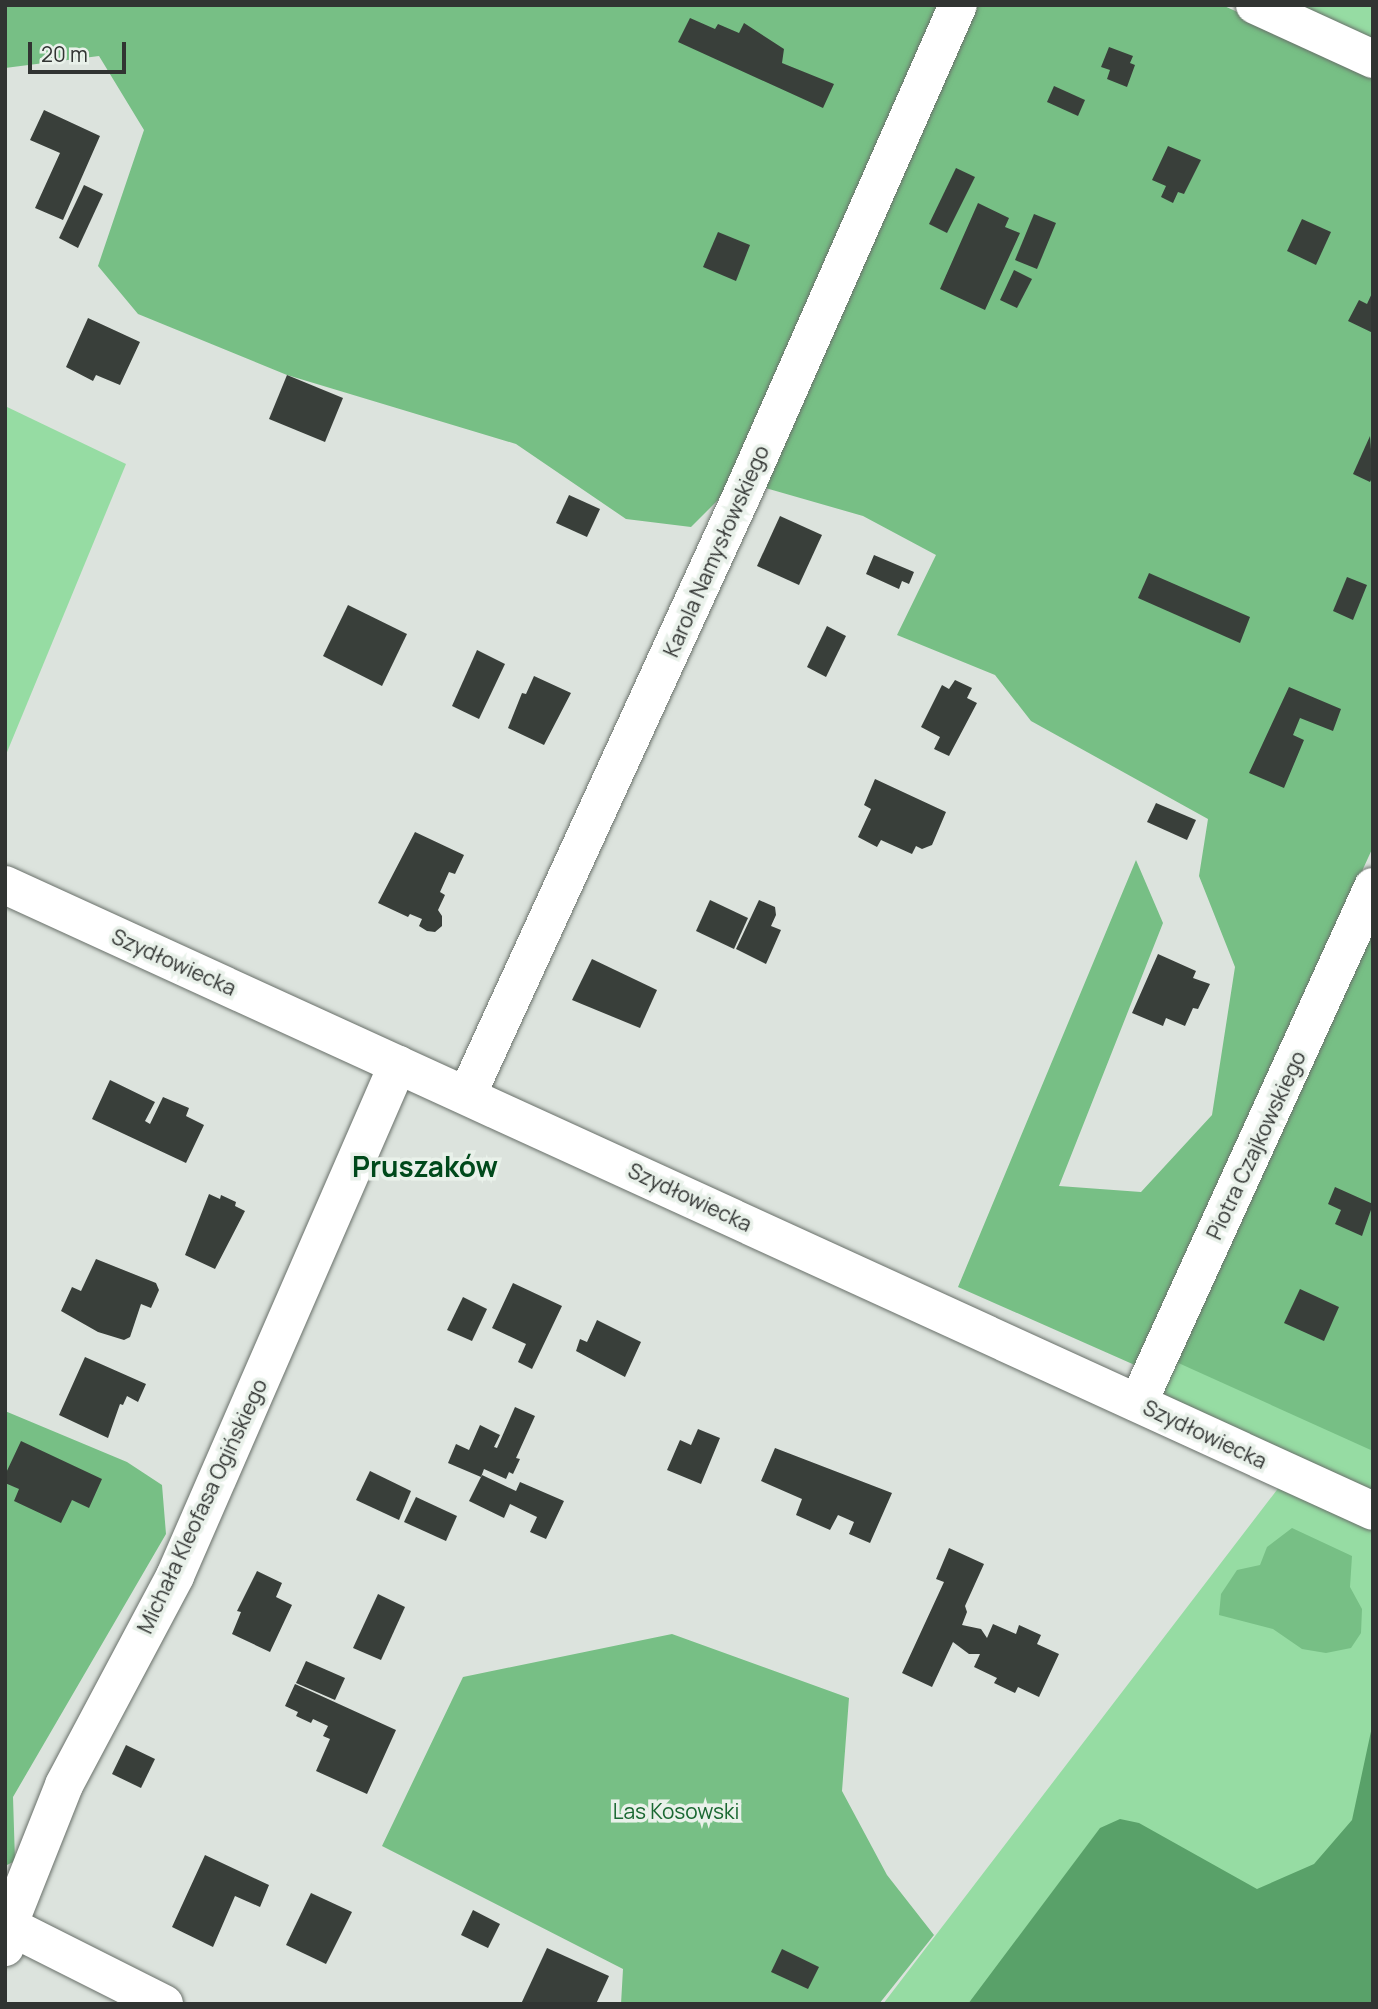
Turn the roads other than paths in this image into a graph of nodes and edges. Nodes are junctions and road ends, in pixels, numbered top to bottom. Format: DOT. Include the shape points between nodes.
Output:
graph roads {
  1 [pos="958,5"];
  2 [pos="1255,5"];
  3 [pos="1373,59"];
  4 [pos="5,885"];
  5 [pos="1373,887"];
  6 [pos="398,1064"];
  7 [pos="467,1095"];
  8 [pos="1138,1403"];
  9 [pos="1373,1511"];
  10 [pos="6,1932"];
  11 [pos="164,2004"];
  1 -- 7 [label="street, Karola Namysłowskiego" via="742,495"];
  2 -- 3 [label="street"];
  4 -- 6 [label="street, Szydłowiecka"];
  5 -- 8 [label="street, Piotra Czajkowskiego"];
  6 -- 7 [label="street, Szydłowiecka"];
  6 -- 10 [label="street, Michała Kleofasa Ogińskiego" via="175,1576 64,1785"];
  7 -- 8 [label="street, Szydłowiecka"];
  8 -- 9 [label="street, Szydłowiecka"];
  10 -- 11 [label="street"];
}
